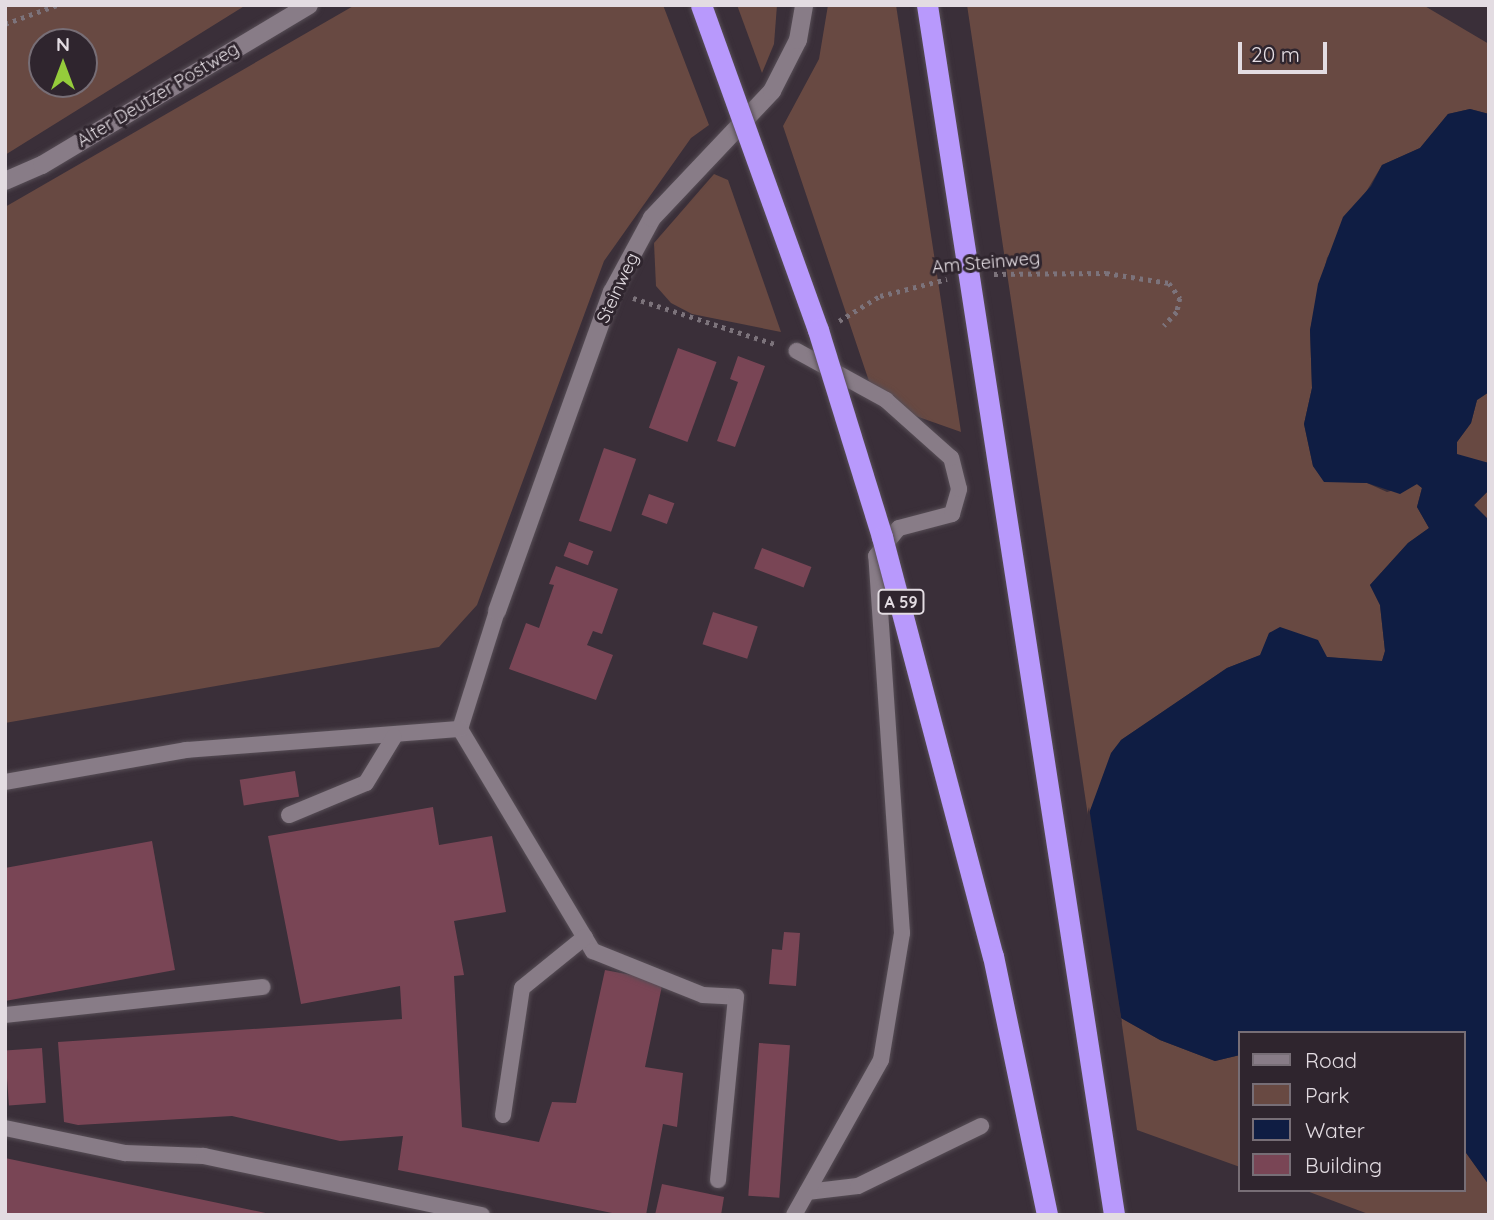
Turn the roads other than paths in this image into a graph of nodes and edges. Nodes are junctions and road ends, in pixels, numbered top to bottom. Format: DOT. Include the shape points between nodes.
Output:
graph roads {
  1 [pos="309,5"];
  2 [pos="701,5"];
  3 [pos="804,5"];
  4 [pos="927,5"];
  5 [pos="5,181"];
  6 [pos="797,351"];
  7 [pos="497,611"];
  8 [pos="460,729"];
  9 [pos="394,737"];
  10 [pos="5,782"];
  11 [pos="289,815"];
  12 [pos="585,937"];
  13 [pos="262,987"];
  14 [pos="5,1016"];
  15 [pos="503,1115"];
  16 [pos="981,1126"];
  17 [pos="5,1128"];
  18 [pos="718,1180"];
  19 [pos="807,1192"];
  20 [pos="482,1215"];
  21 [pos="794,1215"];
  22 [pos="1047,1215"];
  23 [pos="1114,1215"];
  1 -- 5 [label="street, Alter Deutzer Postweg" via="42,165"];
  2 -- 22 [label="highway, A 59, bridge" via="809,304 882,537 990,942"];
  3 -- 7 [label="street, Steinweg" via="798,40 772,91 653,218 612,292"];
  4 -- 23 [label="highway, bridge"];
  6 -- 19 [label="lane" via="886,400 951,458 959,488 951,514 899,528 876,556 902,933 880,1060"];
  7 -- 8 [label="lane"];
  8 -- 9 [label="lane"];
  8 -- 12 [label="lane"];
  9 -- 10 [label="lane" via="186,750"];
  9 -- 11 [label="lane" via="366,783"];
  12 -- 15 [label="lane" via="522,988"];
  12 -- 18 [label="lane" via="593,951 703,995 736,997"];
  13 -- 14 [label="lane"];
  16 -- 19 [label="lane" via="858,1186"];
  17 -- 20 [label="lane" via="125,1153 204,1156"];
  19 -- 21 [label="lane"];
}
